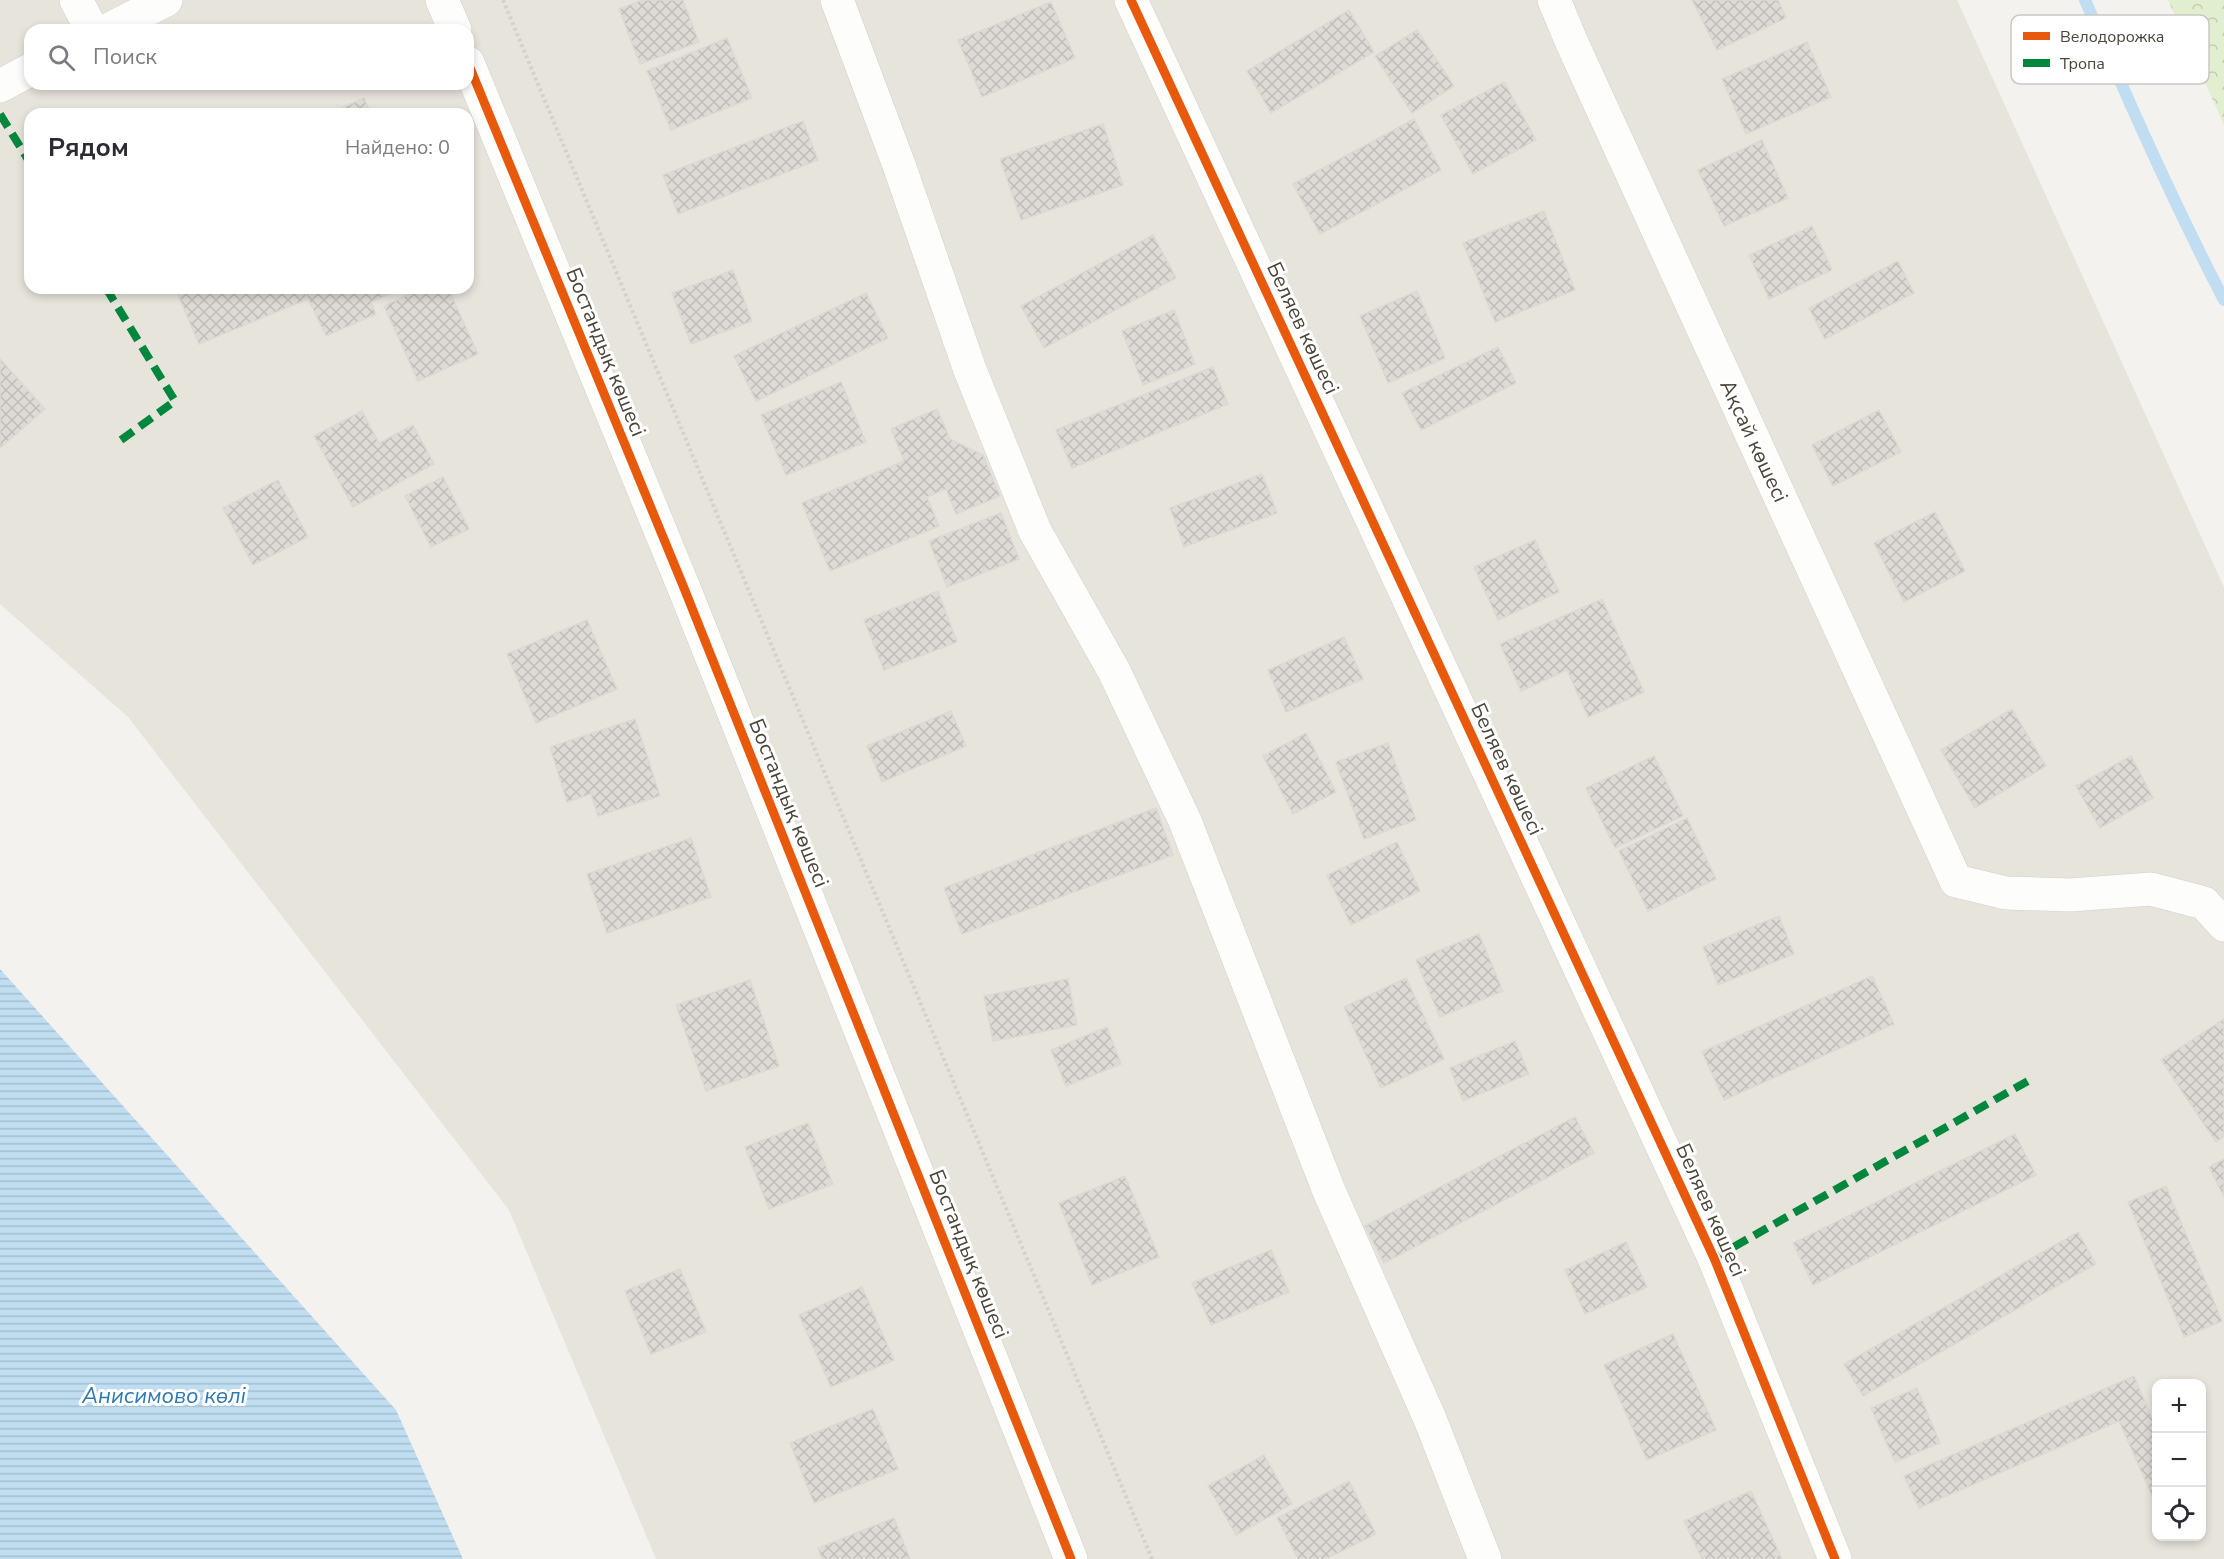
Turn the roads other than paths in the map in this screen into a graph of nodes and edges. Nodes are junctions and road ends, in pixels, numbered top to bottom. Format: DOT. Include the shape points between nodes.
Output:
graph roads {
  1 [pos="76,0"];
  2 [pos="166,0"];
  3 [pos="442,0"];
  4 [pos="837,0"];
  5 [pos="1131,0"];
  6 [pos="1554,0"];
  7 [pos="89,24"];
  8 [pos="120,24"];
  9 [pos="452,24"];
  10 [pos="24,73"];
  11 [pos="474,78"];
  12 [pos="0,86"];
  13 [pos="2224,925"];
  14 [pos="1071,1559"];
  15 [pos="1485,1559"];
  16 [pos="1835,1559"];
  1 -- 7 [label="street"];
  2 -- 8 [label="street"];
  3 -- 9 [label="street"];
  4 -- 15 [label="street" via="970,370 1035,531 1114,671 1185,821 1329,1191 1430,1419"];
  5 -- 16 [label="street, Беляев көшесі" via="1714,1258"];
  6 -- 13 [label="street, Ақсай көшесі" via="1956,881 2006,894 2070,895 2151,889 2204,903"];
  10 -- 12 [label="street"];
  11 -- 14 [label="street, Бостандық көшесі" via="688,599"];
}
